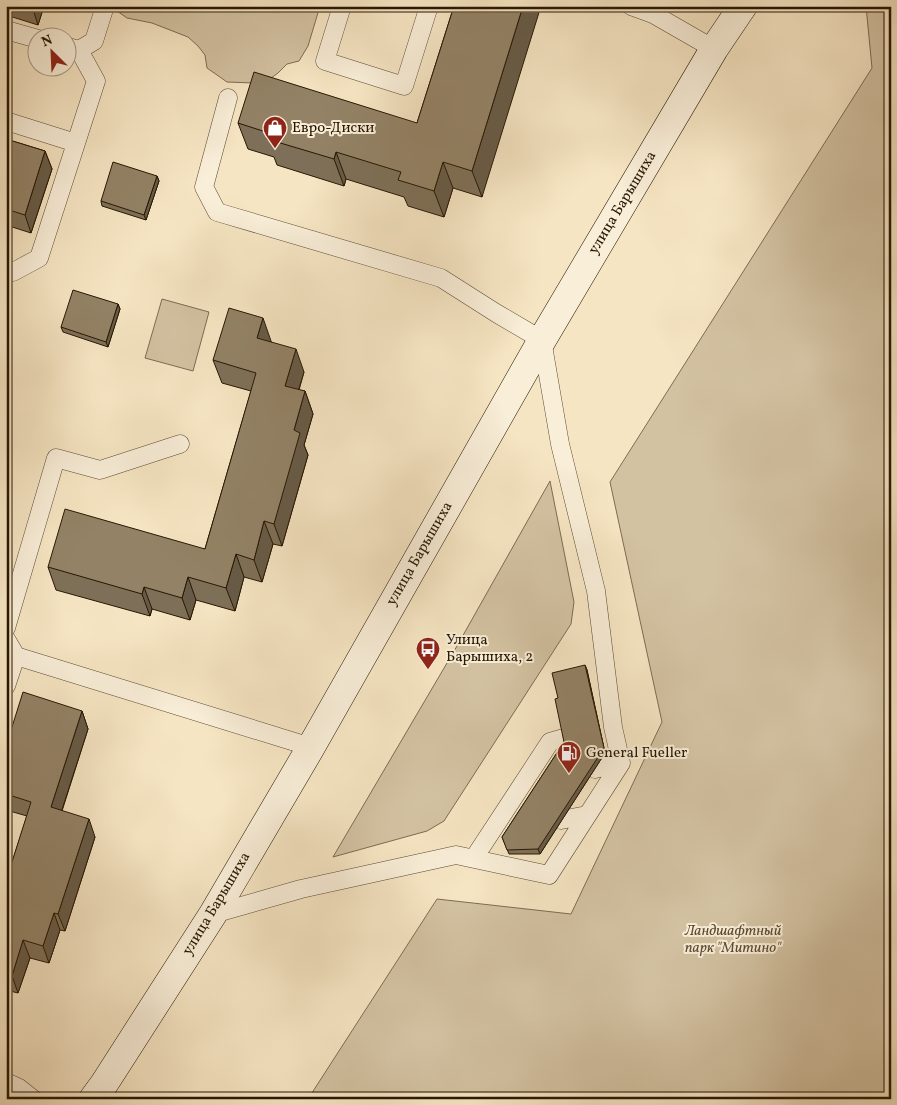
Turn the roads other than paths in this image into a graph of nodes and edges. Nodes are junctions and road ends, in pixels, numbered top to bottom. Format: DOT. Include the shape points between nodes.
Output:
graph roads {
  1 [pos="106,6"];
  2 [pos="342,6"];
  3 [pos="429,6"];
  4 [pos="631,6"];
  5 [pos="743,6"];
  6 [pos="6,30"];
  7 [pos="28,36"];
  8 [pos="78,46"];
  9 [pos="714,49"];
  10 [pos="78,55"];
  11 [pos="228,98"];
  12 [pos="6,121"];
  13 [pos="76,143"];
  14 [pos="6,270"];
  15 [pos="542,340"];
  16 [pos="180,444"];
  17 [pos="6,628"];
  18 [pos="6,639"];
  19 [pos="16,656"];
  20 [pos="6,686"];
  21 [pos="564,738"];
  22 [pos="311,747"];
  23 [pos="621,763"];
  24 [pos="595,769"];
  25 [pos="544,780"];
  26 [pos="522,784"];
  27 [pos="587,815"];
  28 [pos="561,820"];
  29 [pos="511,831"];
  30 [pos="489,836"];
  31 [pos="474,858"];
  32 [pos="213,914"];
  33 [pos="6,1082"];
  34 [pos="33,1099"];
  35 [pos="93,1099"];
  1 -- 8 [label="lane" via="94,41"];
  2 -- 3 [label="lane" via="325,62 404,86"];
  4 -- 9 [label="lane" via="653,14"];
  5 -- 9 [label="main road, улица Барышиха"];
  6 -- 7 [label="lane"];
  9 -- 15 [label="main road, улица Барышиха"];
  10 -- 13 [label="lane" via="96,81"];
  11 -- 15 [label="lane" via="204,187 217,212 441,278"];
  12 -- 13 [label="lane"];
  13 -- 14 [label="lane" via="39,258 12,272"];
  15 -- 22 [label="main road, улица Барышиха"];
  15 -- 23 [label="lane" via="560,444 596,591 607,729"];
  16 -- 17 [label="lane" via="100,470 56,458"];
  18 -- 19 [label="lane"];
  19 -- 20 [label="lane"];
  19 -- 22 [label="lane"];
  21 -- 26 [label="lane" via="550,742"];
  22 -- 32 [label="main road, улица Барышиха"];
  23 -- 24 [label="lane"];
  23 -- 27 [label="lane"];
  25 -- 26 [label="lane"];
  26 -- 30 [label="lane"];
  27 -- 28 [label="lane"];
  27 -- 31 [label="lane" via="549,875"];
  29 -- 30 [label="lane"];
  30 -- 31 [label="lane"];
  31 -- 32 [label="lane" via="456,855 301,889"];
  32 -- 35 [label="main road, улица Барышиха"];
  33 -- 34 [label="lane"];
}
